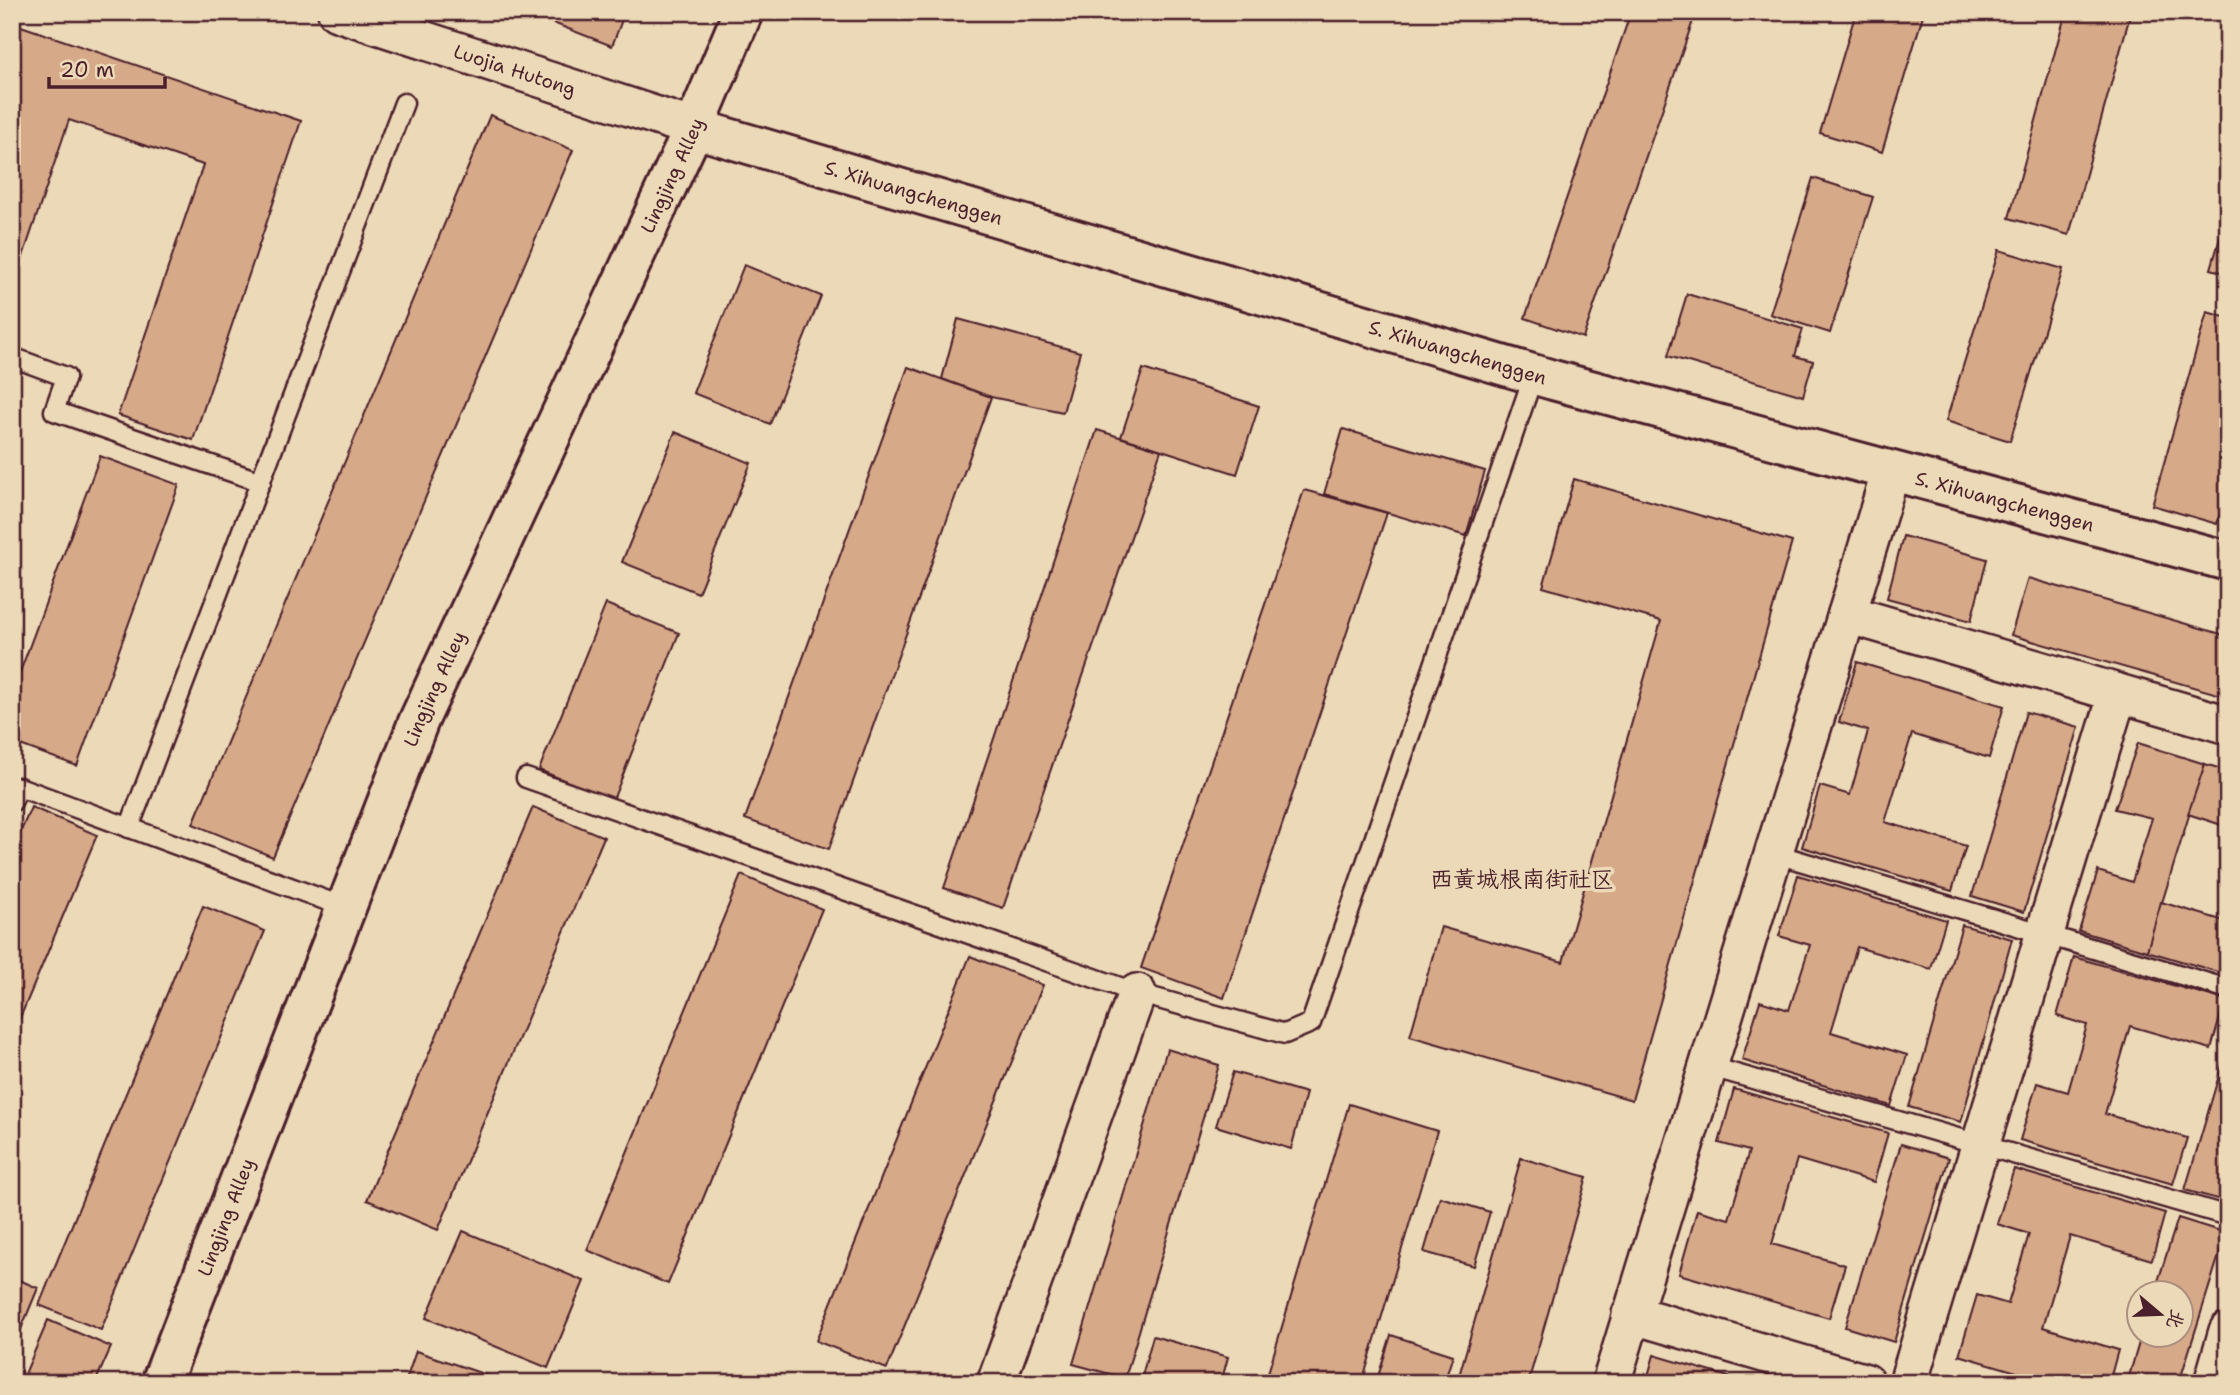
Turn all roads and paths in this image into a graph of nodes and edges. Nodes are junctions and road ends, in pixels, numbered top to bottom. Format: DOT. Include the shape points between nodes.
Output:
graph roads {
  1 [pos="337,12"];
  2 [pos="743,12"];
  3 [pos="404,103"];
  4 [pos="694,128"];
  5 [pos="12,357"];
  6 [pos="1534,374"];
  7 [pos="1891,471"];
  8 [pos="261,482"];
  9 [pos="2228,561"];
  10 [pos="1847,614"];
  11 [pos="2118,693"];
  12 [pos="2228,725"];
  13 [pos="526,778"];
  14 [pos="12,802"];
  15 [pos="129,828"];
  16 [pos="1773,853"];
  17 [pos="344,907"];
  18 [pos="2045,934"];
  19 [pos="2228,989"];
  20 [pos="1137,993"];
  21 [pos="1707,1066"];
  22 [pos="1981,1144"];
  23 [pos="2228,1216"];
  24 [pos="1631,1314"];
  25 [pos="2228,1331"];
  26 [pos="161,1383"];
  27 [pos="996,1383"];
  28 [pos="1611,1383"];
  29 [pos="1866,1383"];
  30 [pos="1908,1383"];
  31 [pos="2213,1383"];
  1 -- 4 [label="street, Luojia Hutong"];
  2 -- 4 [label="main road, Lingjing Alley"];
  3 -- 8 [label="lane"];
  4 -- 6 [label="main road, S. Xihuangchenggen"];
  4 -- 17 [label="main road, Lingjing Alley" via="419,720"];
  5 -- 8 [label="lane" via="66,377 54,411"];
  6 -- 7 [label="main road, S. Xihuangchenggen"];
  6 -- 20 [label="lane" via="1311,1023 1284,1034"];
  7 -- 9 [label="main road, S. Xihuangchenggen"];
  7 -- 10 [label="street"];
  8 -- 15 [label="lane"];
  10 -- 11 [label="street"];
  10 -- 16 [label="street"];
  11 -- 12 [label="street"];
  11 -- 18 [label="street"];
  13 -- 20 [label="lane"];
  14 -- 15 [label="lane" via="19,787"];
  15 -- 17 [label="lane"];
  16 -- 18 [label="lane"];
  16 -- 21 [label="street"];
  17 -- 26 [label="main road, Lingjing Alley"];
  18 -- 19 [label="lane"];
  18 -- 22 [label="street"];
  20 -- 27 [label="street"];
  21 -- 22 [label="lane"];
  21 -- 24 [label="street"];
  22 -- 23 [label="lane"];
  22 -- 30 [label="street"];
  24 -- 28 [label="street"];
  24 -- 29 [label="street"];
  25 -- 31 [label="street"];
}
